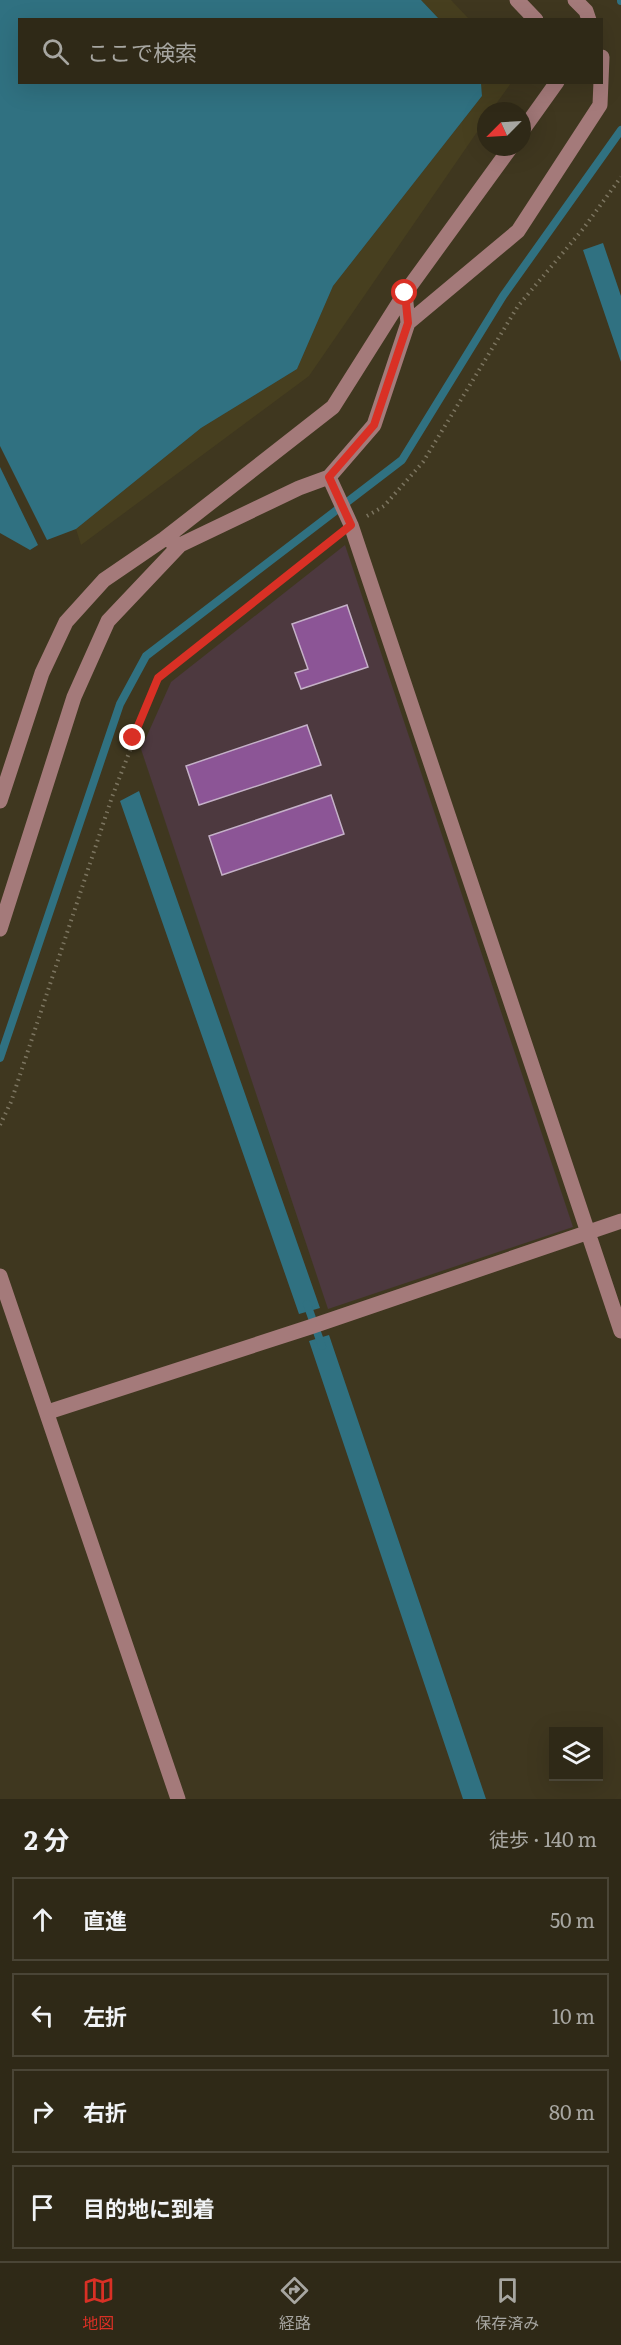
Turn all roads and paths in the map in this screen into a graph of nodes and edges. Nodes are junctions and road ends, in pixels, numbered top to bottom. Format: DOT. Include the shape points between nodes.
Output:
graph roads {
  1 [pos="516,0"];
  2 [pos="575,0"];
  3 [pos="534,18"];
  4 [pos="588,18"];
  5 [pos="556,84"];
  6 [pos="601,84"];
  7 [pos="531,118"];
  8 [pos="504,156"];
  9 [pos="621,177"];
  10 [pos="405,293"];
  11 [pos="408,323"];
  12 [pos="333,484"];
  13 [pos="351,525"];
  14 [pos="164,539"];
  15 [pos="180,545"];
  16 [pos="0,801"];
  17 [pos="0,929"];
  18 [pos="0,1125"];
  19 [pos="621,1221"];
  20 [pos="587,1233"];
  21 [pos="0,1276"];
  22 [pos="621,1331"];
  23 [pos="48,1412"];
  24 [pos="178,1799"];
  1 -- 3 [label="street"];
  2 -- 4 [label="street"];
  5 -- 7 [label="street"];
  6 -- 11 [label="street" via="600,105 518,231"];
  8 -- 10 [label="street"];
  9 -- 13 [label="path" via="518,306 423,462 384,506"];
  10 -- 11 [label="street"];
  10 -- 14 [label="street" via="333,407"];
  11 -- 12 [label="street" via="374,425"];
  12 -- 13 [label="street"];
  12 -- 15 [label="street" via="299,488"];
  13 -- 18 [label="path" via="158,678 115,787 11,1102"];
  13 -- 20 [label="street"];
  14 -- 15 [label="street"];
  14 -- 16 [label="street" via="104,580 66,622 42,673"];
  15 -- 17 [label="street" via="108,621 74,698"];
  19 -- 20 [label="street"];
  20 -- 22 [label="street"];
  20 -- 23 [label="street"];
  21 -- 23 [label="street"];
  23 -- 24 [label="street"];
}
